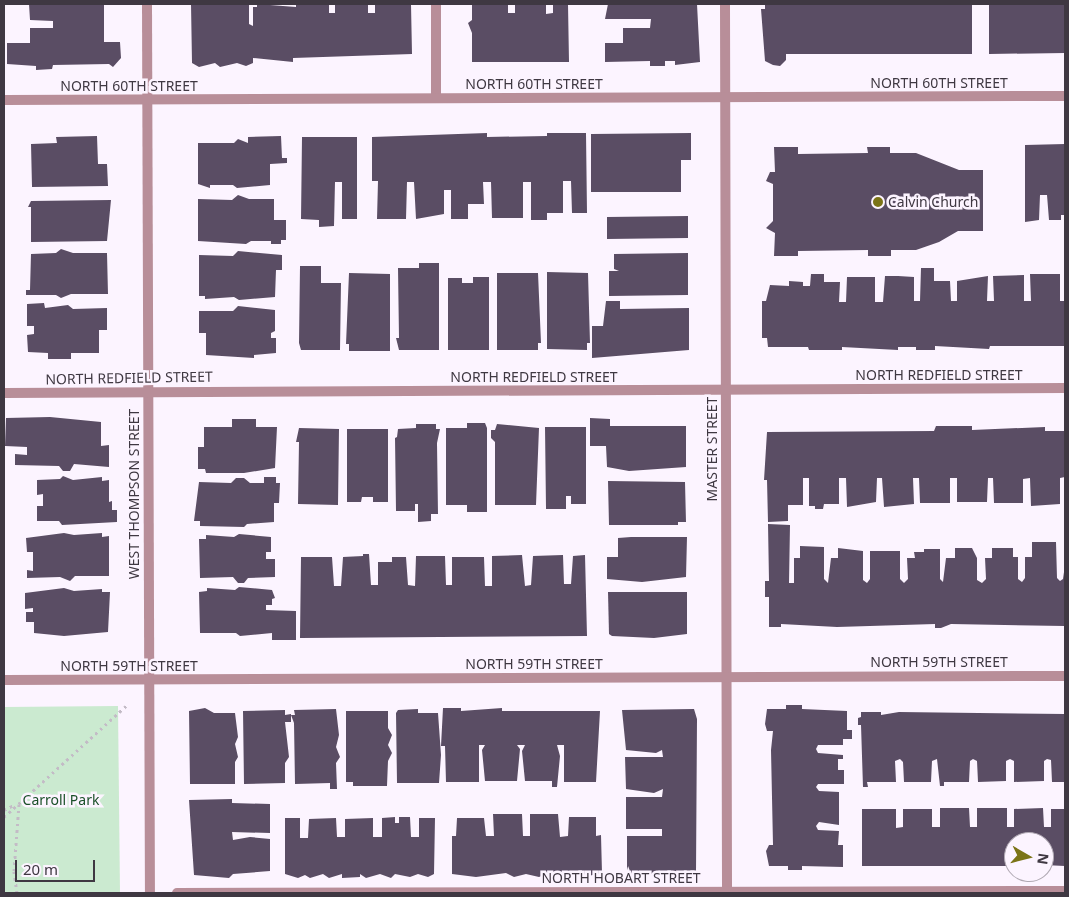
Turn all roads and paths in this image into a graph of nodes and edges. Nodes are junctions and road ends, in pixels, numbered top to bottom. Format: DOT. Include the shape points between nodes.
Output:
graph roads {
  1 [pos="147,4"];
  2 [pos="436,4"];
  3 [pos="725,4"];
  4 [pos="1065,96"];
  5 [pos="725,97"];
  6 [pos="436,98"];
  7 [pos="148,99"];
  8 [pos="4,100"];
  9 [pos="1065,388"];
  10 [pos="725,389"];
  11 [pos="147,391"];
  12 [pos="4,393"];
  13 [pos="727,676"];
  14 [pos="1065,676"];
  15 [pos="149,679"];
  16 [pos="4,680"];
  17 [pos="128,704"];
  18 [pos="19,803"];
  19 [pos="4,810"];
  20 [pos="4,817"];
  21 [pos="1065,891"];
  22 [pos="727,892"];
  23 [pos="17,893"];
  24 [pos="150,893"];
  25 [pos="177,893"];
  1 -- 7 [label="street, WEST THOMPSON STREET"];
  2 -- 6 [label="street"];
  3 -- 5 [label="street, MASTER STREET"];
  4 -- 5 [label="street, NORTH 60TH STREET"];
  5 -- 6 [label="street, NORTH 60TH STREET"];
  5 -- 10 [label="street, MASTER STREET"];
  6 -- 7 [label="street, NORTH 60TH STREET"];
  7 -- 8 [label="street, NORTH 60TH STREET"];
  7 -- 11 [label="street, WEST THOMPSON STREET"];
  9 -- 10 [label="street, NORTH REDFIELD STREET"];
  10 -- 11 [label="street, NORTH REDFIELD STREET"];
  10 -- 13 [label="street, MASTER STREET"];
  11 -- 12 [label="street, NORTH REDFIELD STREET"];
  11 -- 15 [label="street, WEST THOMPSON STREET"];
  13 -- 14 [label="street, NORTH 59TH STREET"];
  13 -- 15 [label="street, NORTH 59TH STREET"];
  13 -- 22 [label="street, MASTER STREET"];
  15 -- 16 [label="street, NORTH 59TH STREET"];
  15 -- 24 [label="street, WEST THOMPSON STREET"];
  17 -- 18 [label="path"];
  18 -- 19 [label="path"];
  18 -- 20 [label="path"];
  18 -- 23 [label="path" via="14,871"];
  21 -- 22 [label="street, NORTH HOBART STREET"];
  22 -- 25 [label="street, NORTH HOBART STREET"];
}
